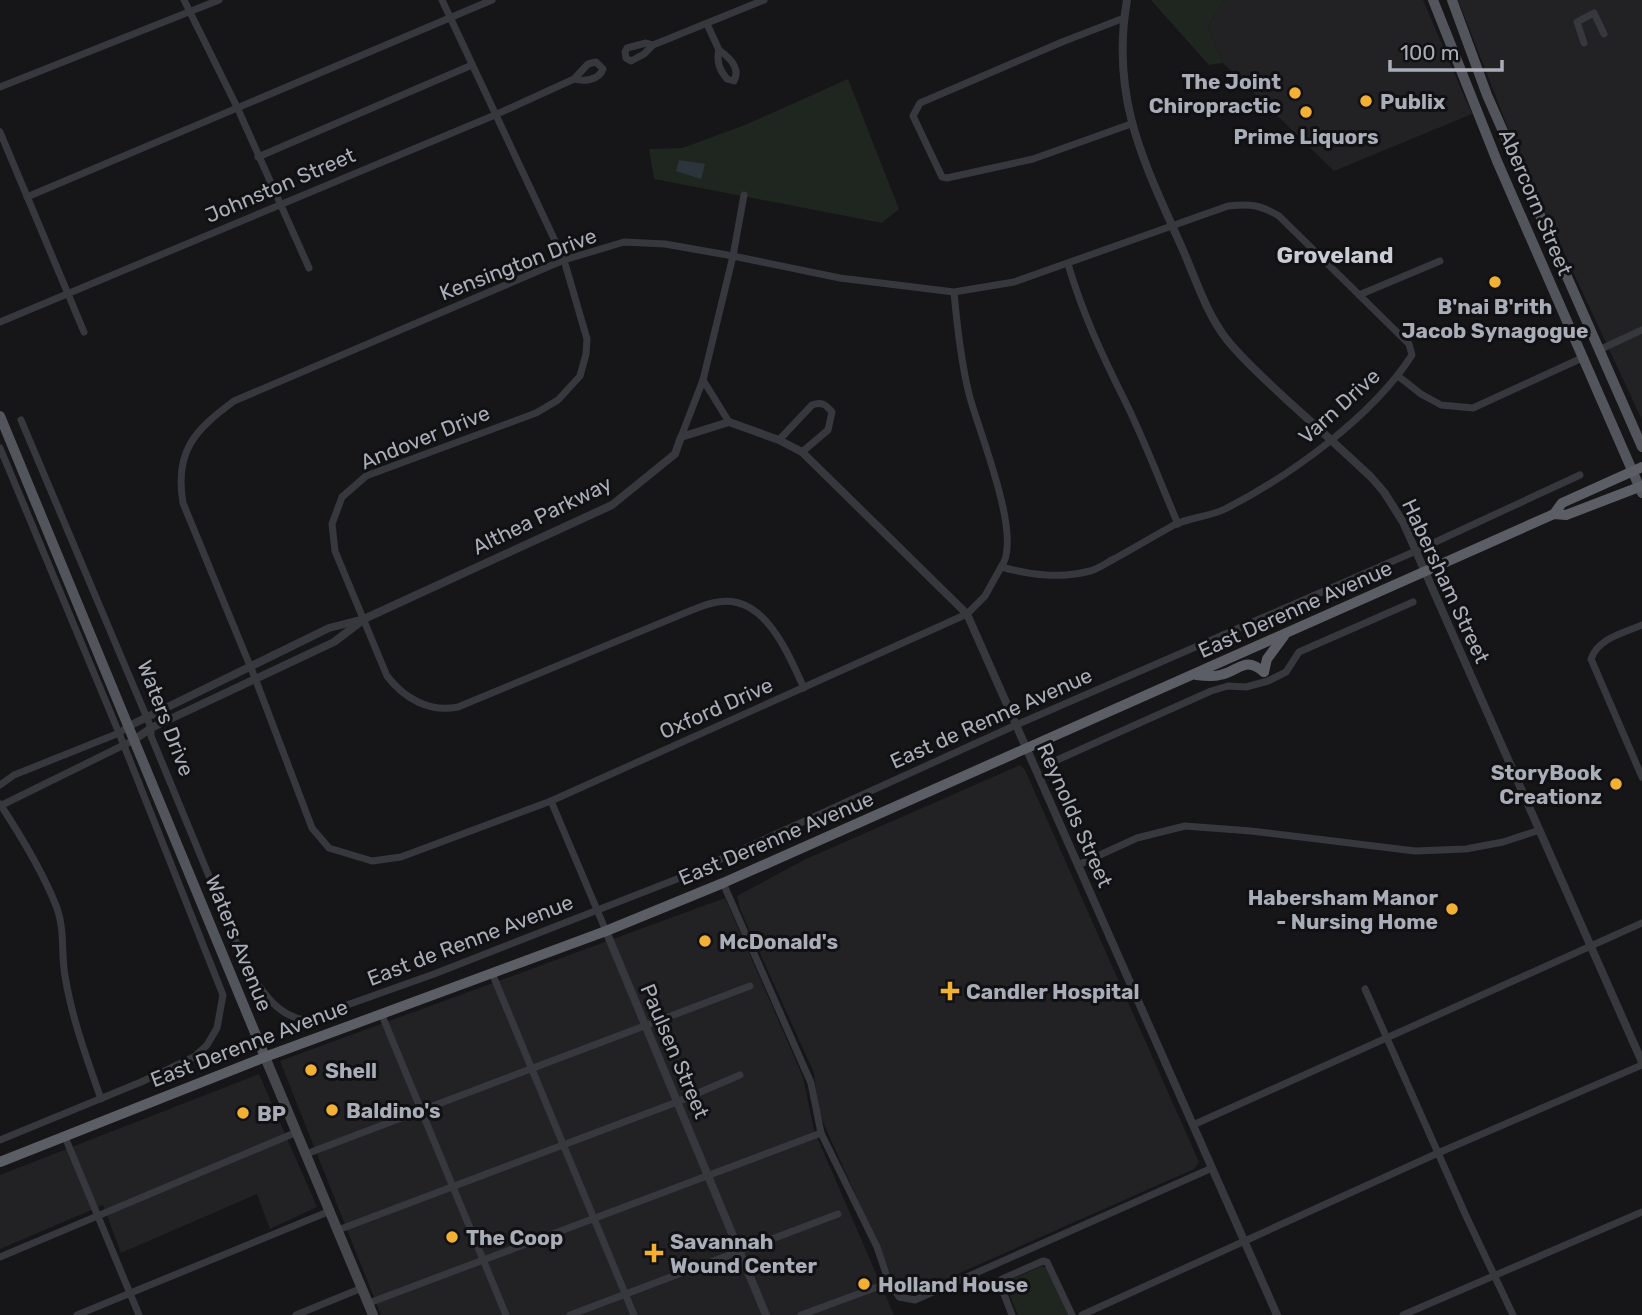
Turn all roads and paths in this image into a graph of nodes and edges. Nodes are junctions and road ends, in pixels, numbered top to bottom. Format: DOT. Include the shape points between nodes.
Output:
graph roads {
  1 [pos="184,0"];
  2 [pos="219,0"];
  3 [pos="442,0"];
  4 [pos="492,0"];
  5 [pos="764,0"];
  6 [pos="1127,0"];
  7 [pos="1433,0"];
  8 [pos="1451,0"];
  9 [pos="190,12"];
  10 [pos="450,18"];
  11 [pos="1124,18"];
  12 [pos="707,24"];
  13 [pos="1604,34"];
  14 [pos="1584,43"];
  15 [pos="653,45"];
  16 [pos="719,50"];
  17 [pos="472,65"];
  18 [pos="574,79"];
  19 [pos="0,87"];
  20 [pos="237,107"];
  21 [pos="495,114"];
  22 [pos="1130,124"];
  23 [pos="0,132"];
  24 [pos="258,157"];
  25 [pos="744,195"];
  26 [pos="27,197"];
  27 [pos="280,204"];
  28 [pos="1172,227"];
  29 [pos="1528,229"];
  30 [pos="1548,234"];
  31 [pos="733,256"];
  32 [pos="564,260"];
  33 [pos="1440,261"];
  34 [pos="1068,264"];
  35 [pos="309,268"];
  36 [pos="954,292"];
  37 [pos="67,293"];
  38 [pos="1359,295"];
  39 [pos="0,322"];
  40 [pos="1642,330"];
  41 [pos="84,332"];
  42 [pos="1599,350"];
  43 [pos="1582,358"];
  44 [pos="1398,376"];
  45 [pos="703,380"];
  46 [pos="1,420"];
  47 [pos="21,420"];
  48 [pos="729,422"];
  49 [pos="681,437"];
  50 [pos="779,440"];
  51 [pos="1332,440"];
  52 [pos="1642,447"];
  53 [pos="0,448"];
  54 [pos="802,452"];
  55 [pos="1637,469"];
  56 [pos="1580,475"];
  57 [pos="1641,489"];
  58 [pos="1554,514"];
  59 [pos="1178,524"];
  60 [pos="1416,551"];
  61 [pos="1001,567"];
  62 [pos="1425,572"];
  63 [pos="1413,602"];
  64 [pos="967,614"];
  65 [pos="364,620"];
  66 [pos="1642,625"];
  67 [pos="1286,634"];
  68 [pos="250,667"];
  69 [pos="1193,675"];
  70 [pos="255,678"];
  71 [pos="804,688"];
  72 [pos="147,718"];
  73 [pos="1016,725"];
  74 [pos="129,726"];
  75 [pos="151,728"];
  76 [pos="119,733"];
  77 [pos="134,740"];
  78 [pos="124,746"];
  79 [pos="1027,749"];
  80 [pos="1057,760"];
  81 [pos="1642,777"];
  82 [pos="0,785"];
  83 [pos="551,801"];
  84 [pos="0,805"];
  85 [pos="1540,830"];
  86 [pos="1078,864"];
  87 [pos="723,883"];
  88 [pos="598,912"];
  89 [pos="1642,923"];
  90 [pos="606,930"];
  91 [pos="1591,946"];
  92 [pos="492,973"];
  93 [pos="750,986"];
  94 [pos="1365,989"];
  95 [pos="381,1013"];
  96 [pos="292,1018"];
  97 [pos="646,1026"];
  98 [pos="1386,1038"];
  99 [pos="265,1057"];
  100 [pos="1642,1064"];
  101 [pos="532,1069"];
  102 [pos="740,1075"];
  103 [pos="101,1099"];
  104 [pos="677,1101"];
  105 [pos="422,1111"];
  106 [pos="1193,1125"];
  107 [pos="297,1132"];
  108 [pos="821,1133"];
  109 [pos="65,1137"];
  110 [pos="0,1140"];
  111 [pos="563,1145"];
  112 [pos="1438,1153"];
  113 [pos="306,1154"];
  114 [pos="0,1162"];
  115 [pos="1212,1168"];
  116 [pos="708,1175"];
  117 [pos="453,1186"];
  118 [pos="330,1211"];
  119 [pos="1642,1212"];
  120 [pos="838,1214"];
  121 [pos="98,1216"];
  122 [pos="594,1219"];
  123 [pos="338,1230"];
  124 [pos="1244,1240"];
  125 [pos="739,1251"];
  126 [pos="0,1257"];
  127 [pos="483,1260"];
  128 [pos="1495,1274"];
  129 [pos="877,1287"];
  130 [pos="362,1288"];
  131 [pos="130,1293"];
  132 [pos="625,1294"];
  133 [pos="369,1303"];
  134 [pos="77,1315"];
  135 [pos="139,1315"];
  136 [pos="296,1315"];
  137 [pos="373,1315"];
  138 [pos="506,1315"];
  139 [pos="570,1315"];
  140 [pos="634,1315"];
  141 [pos="766,1315"];
  142 [pos="801,1315"];
  143 [pos="1012,1315"];
  144 [pos="1072,1315"];
  145 [pos="1082,1315"];
  146 [pos="1277,1315"];
  147 [pos="1403,1315"];
  148 [pos="1513,1315"];
  1 -- 9 [label="street"];
  2 -- 9 [label="street"];
  3 -- 10 [label="street, Andover Drive"];
  4 -- 10 [label="street"];
  5 -- 12 [label="street"];
  6 -- 11 [label="street, Habersham Street"];
  7 -- 29 [label="main road, Abercorn Street"];
  8 -- 30 [label="main road, Abercorn Street"];
  9 -- 19 [label="street"];
  9 -- 20 [label="street"];
  10 -- 17 [label="street, Andover Drive"];
  10 -- 20 [label="street"];
  11 -- 22 [label="street, Habersham Street" via="1124,87"];
  11 -- 22 [label="street" via="920,103 913,116 942,177 947,178 1032,159"];
  12 -- 15 [label="street"];
  12 -- 16 [label="street"];
  13 -- 14 [label="street" via="1594,13 1577,22"];
  17 -- 21 [label="street, Andover Drive"];
  17 -- 24 [label="street"];
  18 -- 21 [label="street, Johnston Street"];
  20 -- 24 [label="street"];
  20 -- 26 [label="street"];
  21 -- 27 [label="street, Johnston Street"];
  21 -- 32 [label="street, Andover Drive"];
  22 -- 28 [label="street, Habersham Street"];
  23 -- 26 [label="street"];
  24 -- 27 [label="street"];
  25 -- 31 [label="street, Althea Parkway"];
  26 -- 37 [label="street"];
  27 -- 35 [label="street"];
  27 -- 37 [label="street, Johnston Street"];
  28 -- 34 [label="street, Kensington Drive"];
  28 -- 38 [label="street, Varn Drive" via="1228,206 1264,207 1279,216"];
  28 -- 51 [label="street, Habersham Street" via="1226,339"];
  29 -- 30 [label="main road"];
  29 -- 43 [label="main road, Abercorn Street"];
  30 -- 42 [label="main road, Abercorn Street"];
  31 -- 32 [label="street, Kensington Drive" via="624,242"];
  31 -- 36 [label="street, Kensington Drive" via="840,278"];
  31 -- 45 [label="street, Althea Parkway"];
  32 -- 65 [label="street, Andover Drive" via="587,339 580,376 571,387 536,413 366,476 342,497 332,524 335,551"];
  32 -- 68 [label="street, Kensington Drive" via="242,397 195,436 182,461 183,503"];
  33 -- 38 [label="street"];
  34 -- 36 [label="street, Kensington Drive" via="1014,282"];
  34 -- 59 [label="street" via="1078,300"];
  36 -- 61 [label="street, Oxford Drive" via="968,391 1006,516 1005,563"];
  37 -- 39 [label="street, Johnston Street"];
  37 -- 41 [label="street"];
  38 -- 44 [label="street, Varn Drive" via="1409,344 1412,355"];
  40 -- 42 [label="street"];
  42 -- 52 [label="main road, Abercorn Street"];
  43 -- 44 [label="street" via="1473,408 1441,405"];
  43 -- 55 [label="main road, Abercorn Street"];
  44 -- 51 [label="street, Varn Drive"];
  45 -- 48 [label="street"];
  45 -- 49 [label="street, Althea Parkway"];
  46 -- 74 [label="main road, Waters Drive"];
  47 -- 72 [label="street, Waters Drive"];
  48 -- 49 [label="street"];
  48 -- 50 [label="street, Reynolds Street"];
  49 -- 65 [label="street, Althea Parkway" via="675,454 612,505"];
  50 -- 54 [label="street, Reynolds Street"];
  50 -- 54 [label="street" via="812,405 826,405 832,412 828,430"];
  51 -- 59 [label="street, Varn Drive" via="1221,511"];
  51 -- 60 [label="street, Habersham Street" via="1384,492"];
  53 -- 76 [label="street"];
  54 -- 64 [label="street, Reynolds Street"];
  55 -- 57 [label="main road, Abercorn Street"];
  55 -- 58 [label="highway, East Derenne Avenue" via="1562,503"];
  56 -- 60 [label="street, East de Renne Avenue"];
  57 -- 58 [label="highway, East Derenne Avenue" via="1566,515"];
  58 -- 62 [label="highway, East Derenne Avenue"];
  59 -- 61 [label="street, Varn Drive" via="1092,571 1030,575"];
  60 -- 62 [label="street, Habersham Street"];
  60 -- 73 [label="street, East de Renne Avenue"];
  61 -- 64 [label="street, Oxford Drive" via="985,597"];
  62 -- 67 [label="highway, East Derenne Avenue"];
  62 -- 85 [label="street, Habersham Street"];
  63 -- 80 [label="street" via="1299,652 1286,672 1268,681 1211,691"];
  64 -- 71 [label="street, Oxford Drive"];
  64 -- 73 [label="street, Reynolds Street"];
  65 -- 68 [label="street, Althea Parkway" via="329,628"];
  65 -- 70 [label="street, Althea Parkway" via="334,642"];
  65 -- 71 [label="street, Andover Drive" via="387,676 399,692 442,710 457,708 719,601 743,603 760,615 777,635"];
  66 -- 81 [label="street" via="1607,639 1591,659"];
  67 -- 69 [label="highway, East Derenne Avenue"];
  67 -- 69 [label="highway" via="1270,652 1264,672 1247,664 1220,676"];
  68 -- 70 [label="street, Kensington Drive"];
  68 -- 72 [label="street, Althea Parkway"];
  69 -- 79 [label="highway, East Derenne Avenue"];
  70 -- 75 [label="street, Althea Parkway"];
  70 -- 83 [label="street, Oxford Drive" via="312,828 329,848 372,861 401,857"];
  71 -- 83 [label="street, Oxford Drive"];
  72 -- 74 [label="street, Althea Parkway"];
  72 -- 75 [label="street, Waters Drive"];
  73 -- 79 [label="street, Reynolds Street"];
  73 -- 88 [label="street, East de Renne Avenue"];
  74 -- 76 [label="street, Althea Parkway"];
  74 -- 77 [label="main road, Waters Drive"];
  75 -- 77 [label="street, Althea Parkway"];
  75 -- 96 [label="street, Waters Drive" via="247,968 268,1000"];
  76 -- 78 [label="street"];
  76 -- 82 [label="street, Althea Parkway" via="14,775"];
  77 -- 78 [label="street, Althea Parkway"];
  77 -- 99 [label="main road, Waters Avenue"];
  78 -- 84 [label="street, Althea Parkway"];
  78 -- 103 [label="street" via="223,995 217,1028 194,1057"];
  79 -- 86 [label="street, Reynolds Street"];
  79 -- 87 [label="highway, East Derenne Avenue"];
  83 -- 88 [label="street, Paulsen Street"];
  84 -- 103 [label="street" via="57,909 73,1020"];
  85 -- 86 [label="street" via="1466,849 1415,851 1185,826 1137,838"];
  85 -- 91 [label="street, Habersham Street"];
  86 -- 106 [label="street, Reynolds Street"];
  87 -- 90 [label="highway, East Derenne Avenue"];
  87 -- 108 [label="street" via="811,1083"];
  88 -- 90 [label="street, Paulsen Street"];
  88 -- 96 [label="street, East de Renne Avenue" via="305,1020"];
  89 -- 91 [label="street"];
  90 -- 92 [label="highway, East Derenne Avenue"];
  90 -- 97 [label="street, Paulsen Street"];
  91 -- 98 [label="street"];
  91 -- 100 [label="street, Habersham Street"];
  92 -- 95 [label="highway, East Derenne Avenue"];
  92 -- 101 [label="street"];
  93 -- 97 [label="street"];
  94 -- 98 [label="street"];
  95 -- 99 [label="highway, East Derenne Avenue"];
  95 -- 105 [label="street"];
  97 -- 101 [label="street"];
  97 -- 104 [label="street, Paulsen Street"];
  98 -- 106 [label="street"];
  98 -- 112 [label="street"];
  99 -- 107 [label="main road, Waters Avenue"];
  99 -- 109 [label="highway, East Derenne Avenue"];
  100 -- 112 [label="street"];
  101 -- 105 [label="street"];
  101 -- 111 [label="street"];
  102 -- 104 [label="street"];
  103 -- 110 [label="street"];
  104 -- 111 [label="street"];
  104 -- 116 [label="street, Paulsen Street"];
  105 -- 113 [label="street"];
  105 -- 117 [label="street"];
  106 -- 115 [label="street, Reynolds Street"];
  107 -- 113 [label="main road, Waters Avenue"];
  107 -- 121 [label="street"];
  108 -- 115 [label="street" via="888,1279 899,1297 915,1300"];
  108 -- 116 [label="street"];
  109 -- 114 [label="highway, East Derenne Avenue"];
  109 -- 121 [label="street"];
  111 -- 117 [label="street"];
  111 -- 122 [label="street"];
  112 -- 124 [label="street"];
  112 -- 128 [label="street"];
  113 -- 118 [label="main road, Waters Avenue"];
  115 -- 124 [label="street, Reynolds Street"];
  116 -- 122 [label="street"];
  116 -- 125 [label="street, Paulsen Street"];
  117 -- 123 [label="street"];
  117 -- 127 [label="street"];
  118 -- 123 [label="main road, Waters Avenue"];
  118 -- 131 [label="street"];
  119 -- 128 [label="street"];
  120 -- 125 [label="street"];
  121 -- 126 [label="street"];
  121 -- 131 [label="street"];
  122 -- 127 [label="street"];
  122 -- 132 [label="street"];
  123 -- 130 [label="main road, Waters Avenue"];
  124 -- 145 [label="street"];
  124 -- 146 [label="street, Reynolds Street"];
  125 -- 132 [label="street"];
  125 -- 141 [label="street, Paulsen Street"];
  127 -- 133 [label="street"];
  127 -- 138 [label="street"];
  128 -- 147 [label="street"];
  128 -- 148 [label="street"];
  129 -- 142 [label="street"];
  130 -- 133 [label="main road, Waters Avenue"];
  130 -- 136 [label="street"];
  131 -- 134 [label="street"];
  131 -- 135 [label="street"];
  132 -- 139 [label="street"];
  132 -- 140 [label="street"];
  133 -- 137 [label="main road, Waters Avenue"];
  143 -- 144 [label="street" via="1002,1279 1043,1261"];
}
